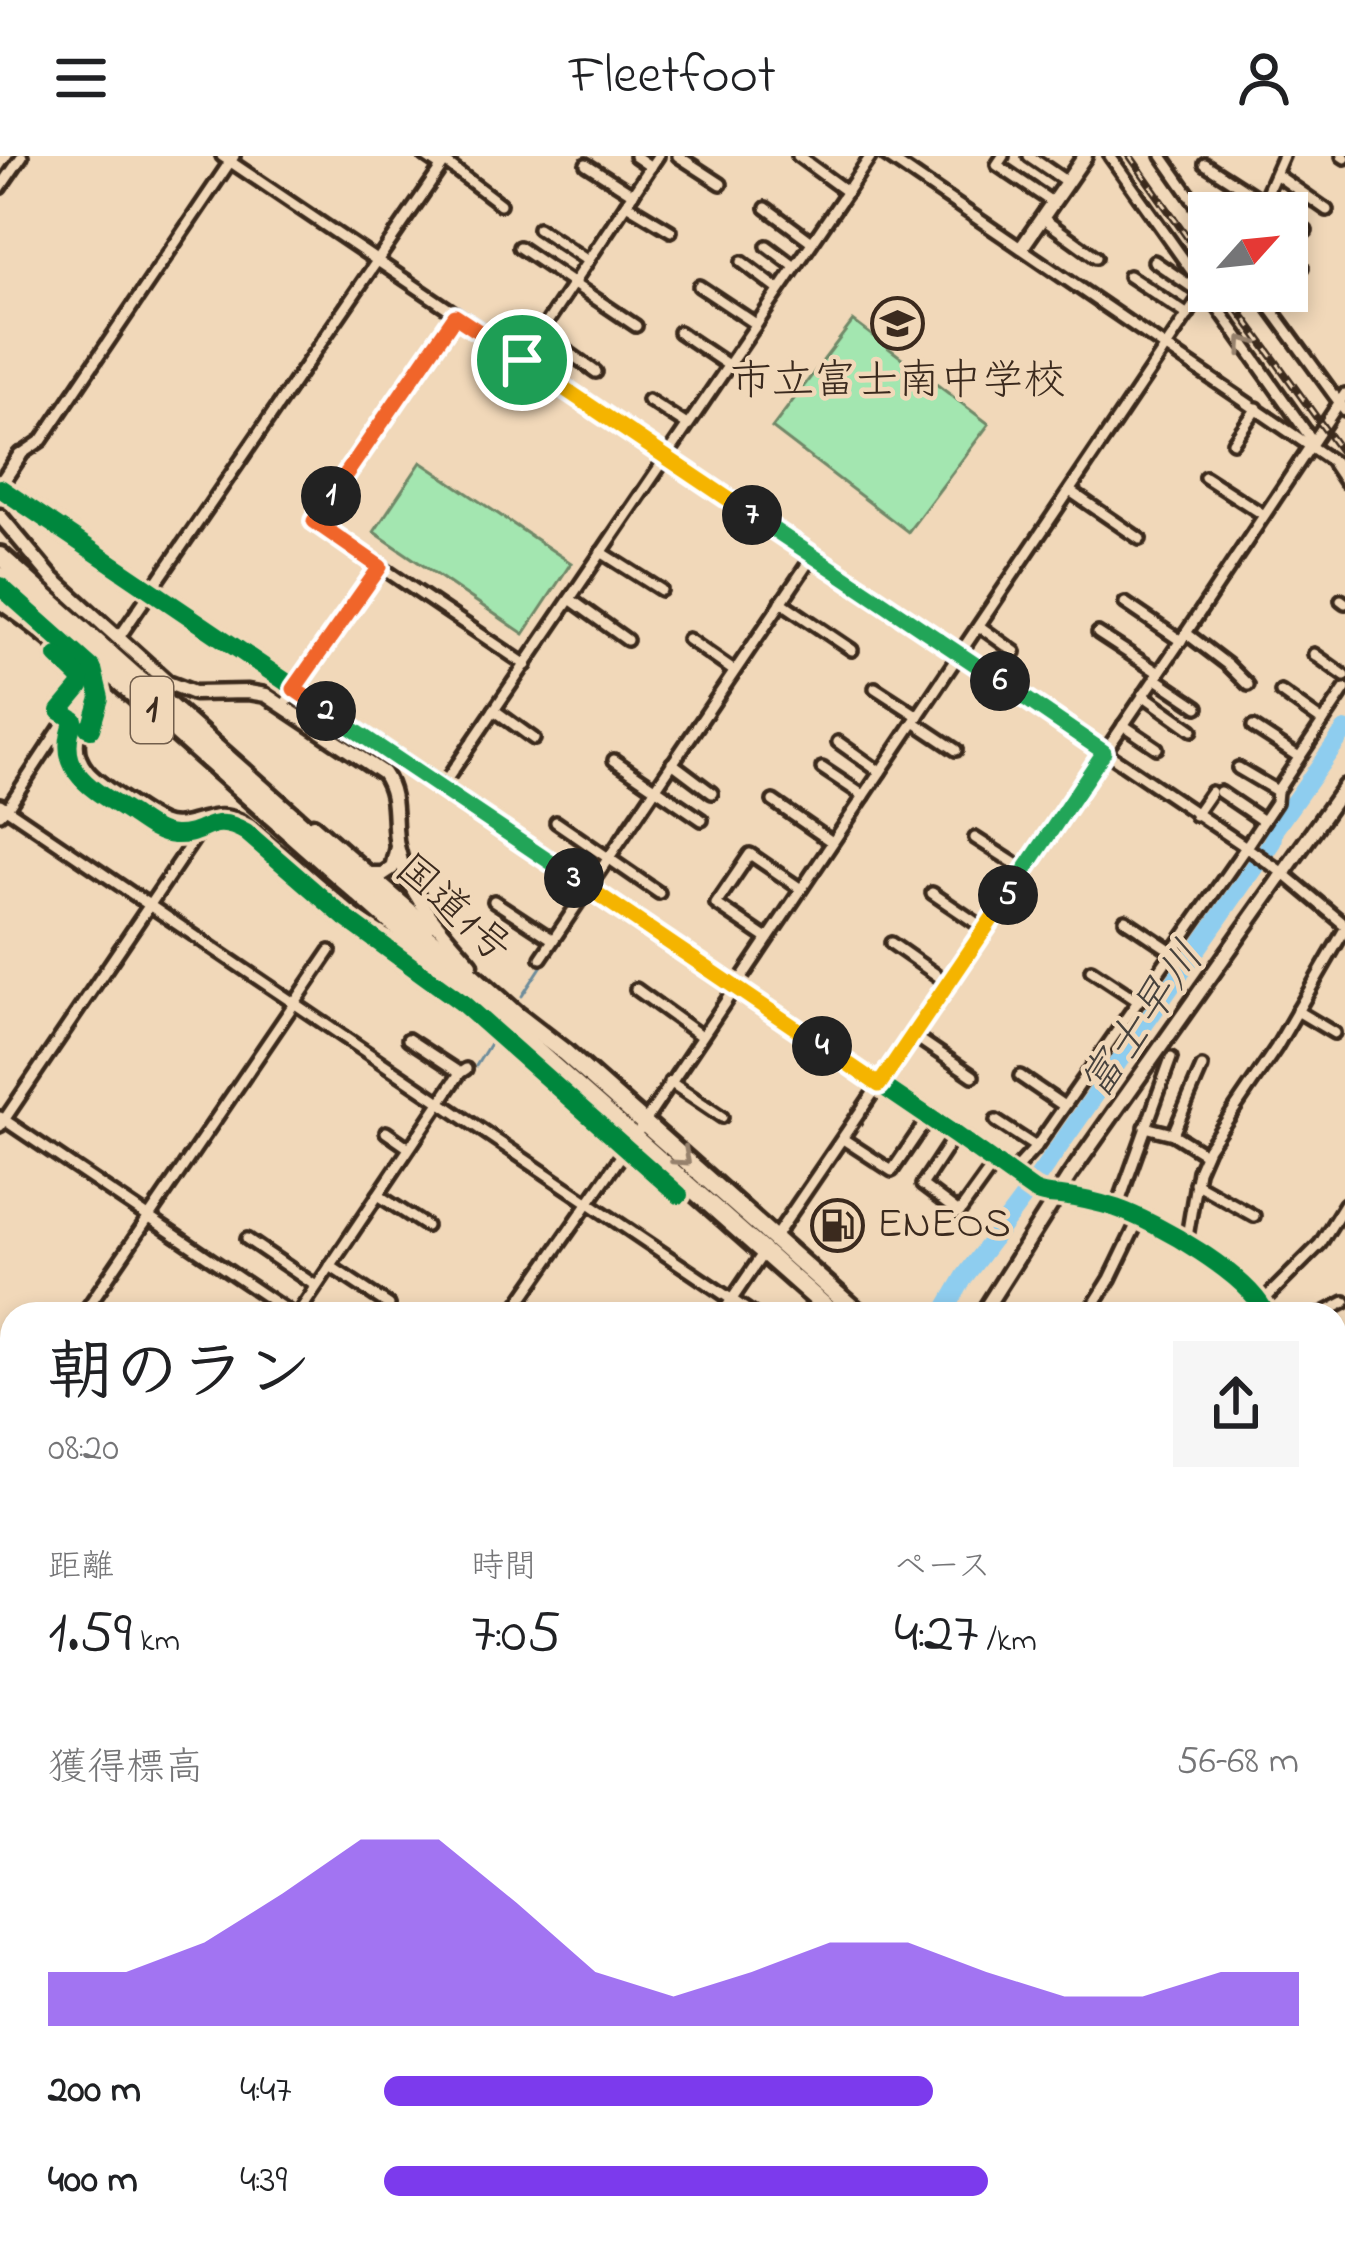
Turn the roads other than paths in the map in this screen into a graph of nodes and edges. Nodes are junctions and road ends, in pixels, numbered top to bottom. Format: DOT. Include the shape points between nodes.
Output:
graph roads {
  1 [pos="22,156"];
  2 [pos="425,156"];
  3 [pos="635,156"];
  4 [pos="658,156"];
  5 [pos="678,156"];
  6 [pos="799,156"];
  7 [pos="871,156"];
  8 [pos="886,156"];
  9 [pos="1004,156"];
  10 [pos="1029,156"];
  11 [pos="1085,156"];
  12 [pos="1110,156"];
  13 [pos="1162,156"];
  14 [pos="1283,156"];
  15 [pos="229,158"];
  16 [pos="445,162"];
  17 [pos="586,164"];
  18 [pos="1205,164"];
  19 [pos="651,166"];
  20 [pos="1277,176"];
  21 [pos="1067,182"];
  22 [pos="722,184"];
  23 [pos="0,188"];
  24 [pos="847,192"];
  25 [pos="1250,192"];
  26 [pos="1269,192"];
  27 [pos="1188,193"];
  28 [pos="630,199"];
  29 [pos="1052,202"];
  30 [pos="500,204"];
  31 [pos="766,208"];
  32 [pos="1327,210"];
  33 [pos="1042,218"];
  34 [pos="538,228"];
  35 [pos="671,231"];
  36 [pos="812,242"];
  37 [pos="767,246"];
  38 [pos="518,247"];
  39 [pos="1022,247"];
  40 [pos="1096,256"];
  41 [pos="376,261"];
  42 [pos="588,261"];
  43 [pos="1154,261"];
  44 [pos="742,262"];
  45 [pos="1188,263"];
  46 [pos="795,267"];
  47 [pos="1129,276"];
  48 [pos="1188,279"];
  49 [pos="574,284"];
  50 [pos="699,286"];
  51 [pos="779,290"];
  52 [pos="1190,312"];
  53 [pos="1222,312"];
  54 [pos="1274,312"];
  55 [pos="1188,315"];
  56 [pos="455,316"];
  57 [pos="756,324"];
  58 [pos="636,326"];
  59 [pos="679,332"];
  60 [pos="541,333"];
  61 [pos="1168,346"];
  62 [pos="522,360"];
  63 [pos="728,365"];
  64 [pos="596,372"];
  65 [pos="648,400"];
  66 [pos="1343,402"];
  67 [pos="1256,408"];
  68 [pos="687,425"];
  69 [pos="1233,442"];
  70 [pos="1311,443"];
  71 [pos="20,454"];
  72 [pos="666,457"];
  73 [pos="1330,460"];
  74 [pos="1345,470"];
  75 [pos="1205,477"];
  76 [pos="1345,482"];
  77 [pos="0,487"];
  78 [pos="1070,491"];
  79 [pos="1264,515"];
  80 [pos="0,516"];
  81 [pos="1140,539"];
  82 [pos="601,552"];
  83 [pos="0,556"];
  84 [pos="812,557"];
  85 [pos="380,567"];
  86 [pos="0,575"];
  87 [pos="661,590"];
  88 [pos="152,592"];
  89 [pos="570,599"];
  90 [pos="0,602"];
  91 [pos="781,602"];
  92 [pos="1125,603"];
  93 [pos="979,626"];
  94 [pos="1099,633"];
  95 [pos="1184,637"];
  96 [pos="118,639"];
  97 [pos="688,639"];
  98 [pos="627,640"];
  99 [pos="852,650"];
  100 [pos="1015,652"];
  101 [pos="1314,653"];
  102 [pos="960,654"];
  103 [pos="526,664"];
  104 [pos="734,671"];
  105 [pos="1157,675"];
  106 [pos="1345,676"];
  107 [pos="1248,685"];
  108 [pos="875,688"];
  109 [pos="294,689"];
  110 [pos="1345,689"];
  111 [pos="1281,692"];
  112 [pos="1144,695"];
  113 [pos="90,701"];
  114 [pos="284,705"];
  115 [pos="1198,707"];
  116 [pos="494,710"];
  117 [pos="916,719"];
  118 [pos="1323,722"];
  119 [pos="1123,725"];
  120 [pos="1253,727"];
  121 [pos="1192,730"];
  122 [pos="535,739"];
  123 [pos="838,742"];
  124 [pos="1156,748"];
  125 [pos="956,750"];
  126 [pos="1104,752"];
  127 [pos="1299,758"];
  128 [pos="614,760"];
  129 [pos="672,763"];
  130 [pos="822,768"];
  131 [pos="1238,768"];
  132 [pos="880,772"];
  133 [pos="1345,786"];
  134 [pos="656,787"];
  135 [pos="441,788"];
  136 [pos="1277,790"];
  137 [pos="268,793"];
  138 [pos="712,793"];
  139 [pos="863,796"];
  140 [pos="773,801"];
  141 [pos="2,809"];
  142 [pos="1195,815"];
  143 [pos="702,820"];
  144 [pos="1263,820"];
  145 [pos="197,821"];
  146 [pos="556,822"];
  147 [pos="975,838"];
  148 [pos="832,842"];
  149 [pos="397,846"];
  150 [pos="1247,848"];
  151 [pos="608,857"];
  152 [pos="1025,870"];
  153 [pos="1278,870"];
  154 [pos="371,874"];
  155 [pos="588,888"];
  156 [pos="801,889"];
  157 [pos="659,893"];
  158 [pos="932,893"];
  159 [pos="494,901"];
  160 [pos="369,902"];
  161 [pos="149,904"];
  162 [pos="339,904"];
  163 [pos="1125,920"];
  164 [pos="1345,927"];
  165 [pos="985,929"];
  166 [pos="766,938"];
  167 [pos="552,939"];
  168 [pos="891,943"];
  169 [pos="330,951"];
  170 [pos="1172,952"];
  171 [pos="541,958"];
  172 [pos="472,964"];
  173 [pos="1091,970"];
  174 [pos="949,983"];
  175 [pos="466,987"];
  176 [pos="735,987"];
  177 [pos="636,989"];
  178 [pos="1138,1001"];
  179 [pos="292,1004"];
  180 [pos="1298,1011"];
  181 [pos="1334,1034"];
  182 [pos="913,1035"];
  183 [pos="701,1036"];
  184 [pos="408,1039"];
  185 [pos="564,1052"];
  186 [pos="1171,1058"];
  187 [pos="1202,1067"];
  188 [pos="1144,1069"];
  189 [pos="974,1076"];
  190 [pos="1019,1076"];
  191 [pos="1162,1080"];
  192 [pos="670,1082"];
  193 [pos="879,1085"];
  194 [pos="441,1102"];
  195 [pos="1064,1106"];
  196 [pos="722,1117"];
  197 [pos="928,1118"];
  198 [pos="997,1120"];
  199 [pos="1,1121"];
  200 [pos="1145,1127"];
  201 [pos="638,1130"];
  202 [pos="386,1132"];
  203 [pos="1173,1134"];
  204 [pos="955,1135"];
  205 [pos="843,1139"];
  206 [pos="409,1148"];
  207 [pos="1036,1148"];
  208 [pos="1205,1154"];
  209 [pos="995,1163"];
  210 [pos="1014,1176"];
  211 [pos="1195,1183"];
  212 [pos="378,1195"];
  213 [pos="1058,1196"];
  214 [pos="588,1201"];
  215 [pos="1345,1204"];
  216 [pos="1117,1208"];
  217 [pos="148,1216"];
  218 [pos="1253,1216"];
  219 [pos="1139,1219"];
  220 [pos="426,1226"];
  221 [pos="248,1239"];
  222 [pos="1186,1243"];
  223 [pos="769,1246"];
  224 [pos="330,1266"];
  225 [pos="316,1286"];
  226 [pos="732,1299"];
  227 [pos="91,1302"];
  228 [pos="277,1302"];
  229 [pos="304,1302"];
  230 [pos="384,1302"];
  231 [pos="519,1302"];
  232 [pos="730,1302"];
  233 [pos="736,1302"];
  234 [pos="823,1302"];
  235 [pos="843,1302"];
  236 [pos="990,1302"];
  237 [pos="1096,1302"];
  238 [pos="1259,1302"];
  239 [pos="1270,1302"];
  1 -- 23 [label="street"];
  2 -- 16 [label="street"];
  3 -- 19 [label="street"];
  4 -- 19 [label="street"];
  5 -- 22 [label="street"];
  6 -- 24 [label="street"];
  7 -- 24 [label="street"];
  8 -- 39 [label="street"];
  9 -- 29 [label="street" via="997,165"];
  10 -- 21 [label="street"];
  11 -- 21 [label="street"];
  12 -- 45 [label="street"];
  13 -- 27 [label="street"];
  14 -- 20 [label="street"];
  15 -- 41 [label="street"];
  15 -- 71 [label="street" via="41,440"];
  16 -- 30 [label="street"];
  16 -- 41 [label="street"];
  17 -- 28 [label="street"];
  18 -- 25 [label="street"];
  19 -- 28 [label="street"];
  20 -- 26 [label="street"];
  20 -- 32 [label="street"];
  21 -- 29 [label="street"];
  24 -- 36 [label="street"];
  28 -- 35 [label="street"];
  28 -- 42 [label="street"];
  29 -- 33 [label="street"];
  31 -- 36 [label="street"];
  33 -- 39 [label="street"];
  33 -- 40 [label="street"];
  34 -- 42 [label="street"];
  36 -- 46 [label="street"];
  37 -- 46 [label="street"];
  38 -- 49 [label="street"];
  39 -- 61 [label="street"];
  41 -- 56 [label="street"];
  41 -- 88 [label="street"];
  42 -- 49 [label="street"];
  43 -- 48 [label="street"];
  44 -- 51 [label="street"];
  46 -- 51 [label="street"];
  47 -- 55 [label="street"];
  49 -- 58 [label="street"];
  49 -- 60 [label="street"];
  50 -- 57 [label="street"];
  51 -- 57 [label="street"];
  52 -- 55 [label="street"];
  70 -- 53 [label="street, one-way"];
  54 -- 66 [label="street"];
  55 -- 61 [label="street"];
  56 -- 62 [label="street"];
  56 -- 85 [label="street" via="314,521"];
  57 -- 63 [label="street"];
  59 -- 63 [label="street"];
  60 -- 62 [label="street"];
  60 -- 64 [label="street"];
  61 -- 67 [label="street"];
  61 -- 78 [label="street"];
  62 -- 72 [label="street"];
  63 -- 68 [label="street"];
  65 -- 68 [label="street"];
  66 -- 70 [label="street"];
  67 -- 69 [label="street"];
  67 -- 70 [label="street"];
  68 -- 72 [label="street"];
  70 -- 73 [label="street"];
  70 -- 79 [label="street"];
  71 -- 77 [label="street"];
  72 -- 82 [label="street"];
  72 -- 84 [label="street"];
  73 -- 74 [label="street"];
  73 -- 76 [label="street"];
  75 -- 79 [label="street"];
  77 -- 88 [label="street"];
  78 -- 81 [label="street"];
  78 -- 93 [label="street"];
  79 -- 95 [label="street"];
  80 -- 96 [label="street"];
  82 -- 87 [label="street"];
  82 -- 89 [label="street"];
  83 -- 137 [label="highway, 国道1号 / 1"];
  84 -- 91 [label="street"];
  84 -- 102 [label="street"];
  85 -- 103 [label="street"];
  85 -- 109 [label="street"];
  86 -- 160 [label="highway, 国道1号 / 1"];
  88 -- 96 [label="street"];
  88 -- 109 [label="street"];
  89 -- 98 [label="street"];
  89 -- 103 [label="street"];
  90 -- 113 [label="street" via="75,664"];
  91 -- 99 [label="street"];
  91 -- 104 [label="street"];
  92 -- 95 [label="street"];
  93 -- 100 [label="street"];
  93 -- 102 [label="street"];
  94 -- 105 [label="street"];
  95 -- 105 [label="street"];
  95 -- 107 [label="street"];
  96 -- 114 [label="street" via="181,689 260,693"];
  97 -- 104 [label="street"];
  101 -- 106 [label="street"];
  102 -- 117 [label="street"];
  102 -- 126 [label="street"];
  103 -- 116 [label="street"];
  104 -- 129 [label="street"];
  105 -- 112 [label="street"];
  105 -- 115 [label="street"];
  108 -- 117 [label="street"];
  109 -- 114 [label="street"];
  109 -- 135 [label="street"];
  110 -- 118 [label="street"];
  111 -- 118 [label="street"];
  112 -- 119 [label="street"];
  112 -- 121 [label="street"];
  113 -- 141 [label="street" via="69,710"];
  113 -- 145 [label="street" via="77,742 85,769 159,822"];
  114 -- 149 [label="street" via="383,773"];
  116 -- 122 [label="street"];
  116 -- 135 [label="street"];
  117 -- 125 [label="street"];
  117 -- 132 [label="street"];
  118 -- 127 [label="street"];
  119 -- 124 [label="street"];
  119 -- 126 [label="street"];
  120 -- 127 [label="street"];
  123 -- 132 [label="street"];
  126 -- 142 [label="street"];
  126 -- 152 [label="street"];
  127 -- 136 [label="street"];
  128 -- 134 [label="street"];
  129 -- 134 [label="street"];
  129 -- 138 [label="street"];
  130 -- 139 [label="street"];
  131 -- 136 [label="street"];
  132 -- 139 [label="street"];
  133 -- 153 [label="street"];
  134 -- 143 [label="street"];
  134 -- 151 [label="street"];
  135 -- 155 [label="street"];
  136 -- 144 [label="street"];
  137 -- 154 [label="street"];
  137 -- 185 [label="highway, 国道1号 / 1"];
  139 -- 148 [label="street"];
  140 -- 148 [label="street"];
  141 -- 161 [label="street"];
  142 -- 144 [label="street" via="1216,792"];
  142 -- 150 [label="street"];
  144 -- 150 [label="street"];
  145 -- 161 [label="street" via="195,838"];
  145 -- 162 [label="street" via="242,822"];
  146 -- 151 [label="street"];
  147 -- 152 [label="street"];
  148 -- 156 [label="street"];
  149 -- 154 [label="street" via="392,868"];
  149 -- 172 [label="street" via="416,897"];
  150 -- 153 [label="street"];
  150 -- 170 [label="street"];
  151 -- 155 [label="street"];
  151 -- 157 [label="street"];
  152 -- 165 [label="street"];
  153 -- 164 [label="street"];
  153 -- 188 [label="street"];
  154 -- 172 [label="street"];
  155 -- 167 [label="street"];
  155 -- 176 [label="street"];
  156 -- 166 [label="street"];
  156 -- 166 [label="street" via="750,854 716,904"];
  158 -- 165 [label="street"];
  159 -- 167 [label="street"];
  160 -- 162 [label="street" via="363,913"];
  160 -- 175 [label="highway, 国道1号 / 1"];
  161 -- 179 [label="street"];
  161 -- 199 [label="street"];
  162 -- 175 [label="street"];
  163 -- 170 [label="street"];
  164 -- 180 [label="street"];
  165 -- 174 [label="street"];
  166 -- 176 [label="street"];
  167 -- 171 [label="street"];
  168 -- 174 [label="street"];
  169 -- 179 [label="street"];
  170 -- 178 [label="street"];
  172 -- 185 [label="street"];
  173 -- 178 [label="street"];
  174 -- 182 [label="street"];
  175 -- 201 [label="highway, 国道1号 / 1"];
  176 -- 183 [label="street"];
  176 -- 193 [label="street"];
  177 -- 183 [label="street"];
  178 -- 195 [label="street"];
  179 -- 194 [label="street"];
  179 -- 217 [label="street"];
  180 -- 181 [label="street"];
  180 -- 208 [label="street"];
  182 -- 189 [label="street"];
  182 -- 193 [label="street"];
  183 -- 192 [label="street"];
  184 -- 194 [label="street" via="463,1071"];
  185 -- 201 [label="highway, 国道1号 / 1"];
  186 -- 191 [label="street"];
  187 -- 203 [label="street"];
  188 -- 191 [label="street"];
  188 -- 213 [label="street"];
  190 -- 195 [label="street"];
  191 -- 200 [label="street"];
  192 -- 196 [label="street"];
  192 -- 201 [label="street"];
  193 -- 197 [label="street"];
  193 -- 205 [label="street"];
  194 -- 206 [label="street"];
  194 -- 214 [label="street"];
  195 -- 207 [label="street"];
  197 -- 204 [label="street"];
  197 -- 205 [label="street" via="892,1171"];
  198 -- 207 [label="street"];
  199 -- 217 [label="street"];
  200 -- 203 [label="street"];
  200 -- 216 [label="street"];
  201 -- 214 [label="street"];
  201 -- 223 [label="highway, 国道1号 / 1"];
  202 -- 206 [label="street"];
  203 -- 208 [label="street"];
  204 -- 209 [label="street"];
  204 -- 209 [label="street" via="922,1185 958,1213"];
  205 -- 223 [label="street"];
  206 -- 212 [label="street"];
  207 -- 210 [label="street"];
  208 -- 211 [label="street"];
  209 -- 210 [label="street"];
  210 -- 213 [label="street"];
  211 -- 218 [label="street"];
  211 -- 222 [label="street"];
  212 -- 220 [label="street"];
  212 -- 224 [label="street"];
  213 -- 216 [label="street"];
  213 -- 236 [label="street"];
  214 -- 226 [label="street"];
  214 -- 231 [label="street"];
  215 -- 239 [label="street"];
  216 -- 219 [label="street"];
  217 -- 227 [label="street"];
  217 -- 228 [label="street"];
  219 -- 222 [label="street"];
  219 -- 237 [label="street"];
  221 -- 225 [label="street"];
  222 -- 238 [label="street"];
  223 -- 226 [label="street"];
  223 -- 234 [label="highway, 国道1号 / 1"];
  223 -- 235 [label="highway, 国道1号 / 1"];
  224 -- 225 [label="street"];
  224 -- 230 [label="street"];
  225 -- 229 [label="street"];
  226 -- 232 [label="street"];
  226 -- 233 [label="street"];
}
